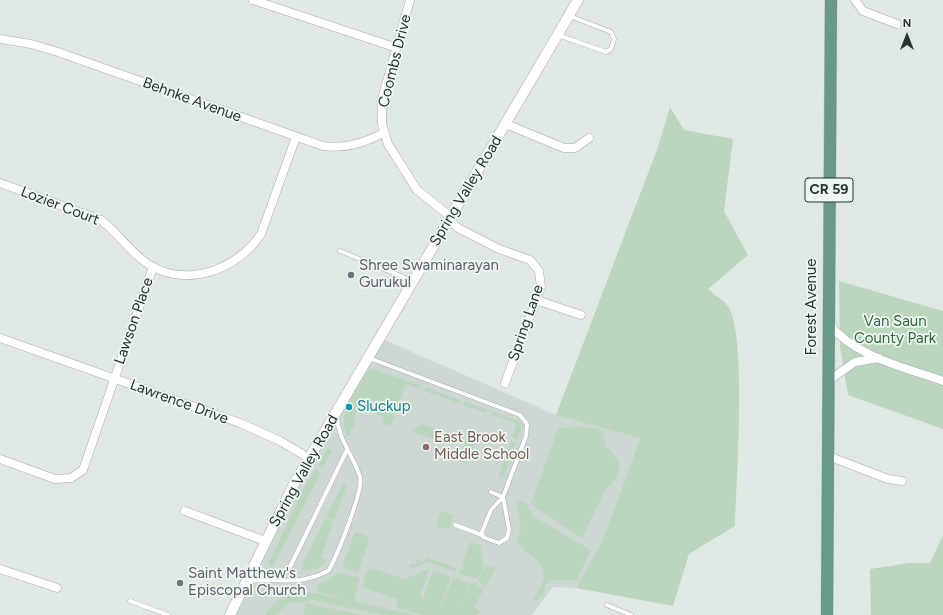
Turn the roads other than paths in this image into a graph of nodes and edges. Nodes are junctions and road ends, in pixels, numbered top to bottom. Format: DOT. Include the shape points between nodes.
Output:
graph roads {
  1 [pos="253,0"];
  2 [pos="410,0"];
  3 [pos="578,0"];
  4 [pos="831,0"];
  5 [pos="855,0"];
  6 [pos="569,15"];
  7 [pos="897,24"];
  8 [pos="558,35"];
  9 [pos="0,39"];
  10 [pos="397,48"];
  11 [pos="506,124"];
  12 [pos="384,133"];
  13 [pos="296,136"];
  14 [pos="589,138"];
  15 [pos="0,183"];
  16 [pos="450,219"];
  17 [pos="340,251"];
  18 [pos="153,267"];
  19 [pos="413,281"];
  20 [pos="536,300"];
  21 [pos="581,315"];
  22 [pos="828,323"];
  23 [pos="0,338"];
  24 [pos="368,358"];
  25 [pos="880,358"];
  26 [pos="114,378"];
  27 [pos="828,381"];
  28 [pos="943,381"];
  29 [pos="505,383"];
  30 [pos="337,412"];
  31 [pos="347,450"];
  32 [pos="828,456"];
  33 [pos="309,458"];
  34 [pos="0,459"];
  35 [pos="902,481"];
  36 [pos="492,492"];
  37 [pos="504,497"];
  38 [pos="185,512"];
  39 [pos="455,525"];
  40 [pos="482,535"];
  41 [pos="265,542"];
  42 [pos="0,569"];
  43 [pos="264,579"];
  44 [pos="246,581"];
  45 [pos="57,588"];
  46 [pos="130,601"];
  47 [pos="608,605"];
  48 [pos="168,615"];
  49 [pos="230,615"];
  50 [pos="631,615"];
  51 [pos="827,615"];
  1 -- 10 [label="street"];
  2 -- 10 [label="street, Coombs Drive"];
  3 -- 6 [label="street, Spring Valley Road"];
  4 -- 22 [label="main road, Forest Avenue / CR 59"];
  5 -- 7 [label="street" via="863,10"];
  6 -- 8 [label="street, Spring Valley Road"];
  6 -- 8 [label="lane" via="611,32 614,38 611,49 606,52"];
  8 -- 11 [label="street, Spring Valley Road"];
  9 -- 13 [label="street, Behnke Avenue" via="58,52"];
  10 -- 12 [label="street, Coombs Drive" via="382,99"];
  11 -- 14 [label="street" via="564,148 575,148"];
  11 -- 16 [label="street, Spring Valley Road"];
  12 -- 13 [label="street, Behnke Avenue" via="361,143 336,148"];
  12 -- 16 [label="street, Coombs Drive" via="397,161 417,190"];
  13 -- 18 [label="street, Lawson Place" via="261,234 243,256 205,274 179,275"];
  15 -- 18 [label="street, Lozier Court" via="101,220"];
  16 -- 19 [label="street, Spring Valley Road"];
  16 -- 20 [label="street, Spring Lane" via="473,236 535,264 541,278"];
  17 -- 19 [label="lane"];
  18 -- 26 [label="street, Lawson Place"];
  19 -- 24 [label="street, Spring Valley Road"];
  20 -- 21 [label="street"];
  20 -- 29 [label="street, Spring Lane"];
  22 -- 25 [label="street" via="852,346"];
  22 -- 27 [label="main road, Forest Avenue / CR 59"];
  23 -- 26 [label="street, Lawrence Drive"];
  24 -- 30 [label="street, Spring Valley Road"];
  24 -- 37 [label="lane" via="520,415 527,430"];
  25 -- 27 [label="street" via="855,362"];
  25 -- 28 [label="street"];
  26 -- 33 [label="street, Lawrence Drive" via="260,431"];
  26 -- 34 [label="street, Lawson Place" via="83,470 78,475 67,479 55,479"];
  27 -- 32 [label="main road, Forest Avenue / CR 59"];
  30 -- 31 [label="lane" via="339,430"];
  30 -- 33 [label="street, Spring Valley Road"];
  31 -- 43 [label="lane" via="291,565 286,572"];
  31 -- 43 [label="lane" via="361,478 329,570 301,581"];
  32 -- 35 [label="street" via="888,479"];
  32 -- 51 [label="main road, Forest Avenue / CR 59"];
  33 -- 41 [label="street, Spring Valley Road"];
  36 -- 37 [label="lane"];
  37 -- 40 [label="lane" via="491,510"];
  37 -- 40 [label="lane" via="509,529 507,538 499,543"];
  38 -- 41 [label="street"];
  39 -- 40 [label="lane"];
  41 -- 44 [label="street, Spring Valley Road"];
  42 -- 45 [label="street"];
  43 -- 44 [label="lane"];
  44 -- 49 [label="street, Spring Valley Road"];
  46 -- 48 [label="lane"];
  47 -- 50 [label="lane"];
}
